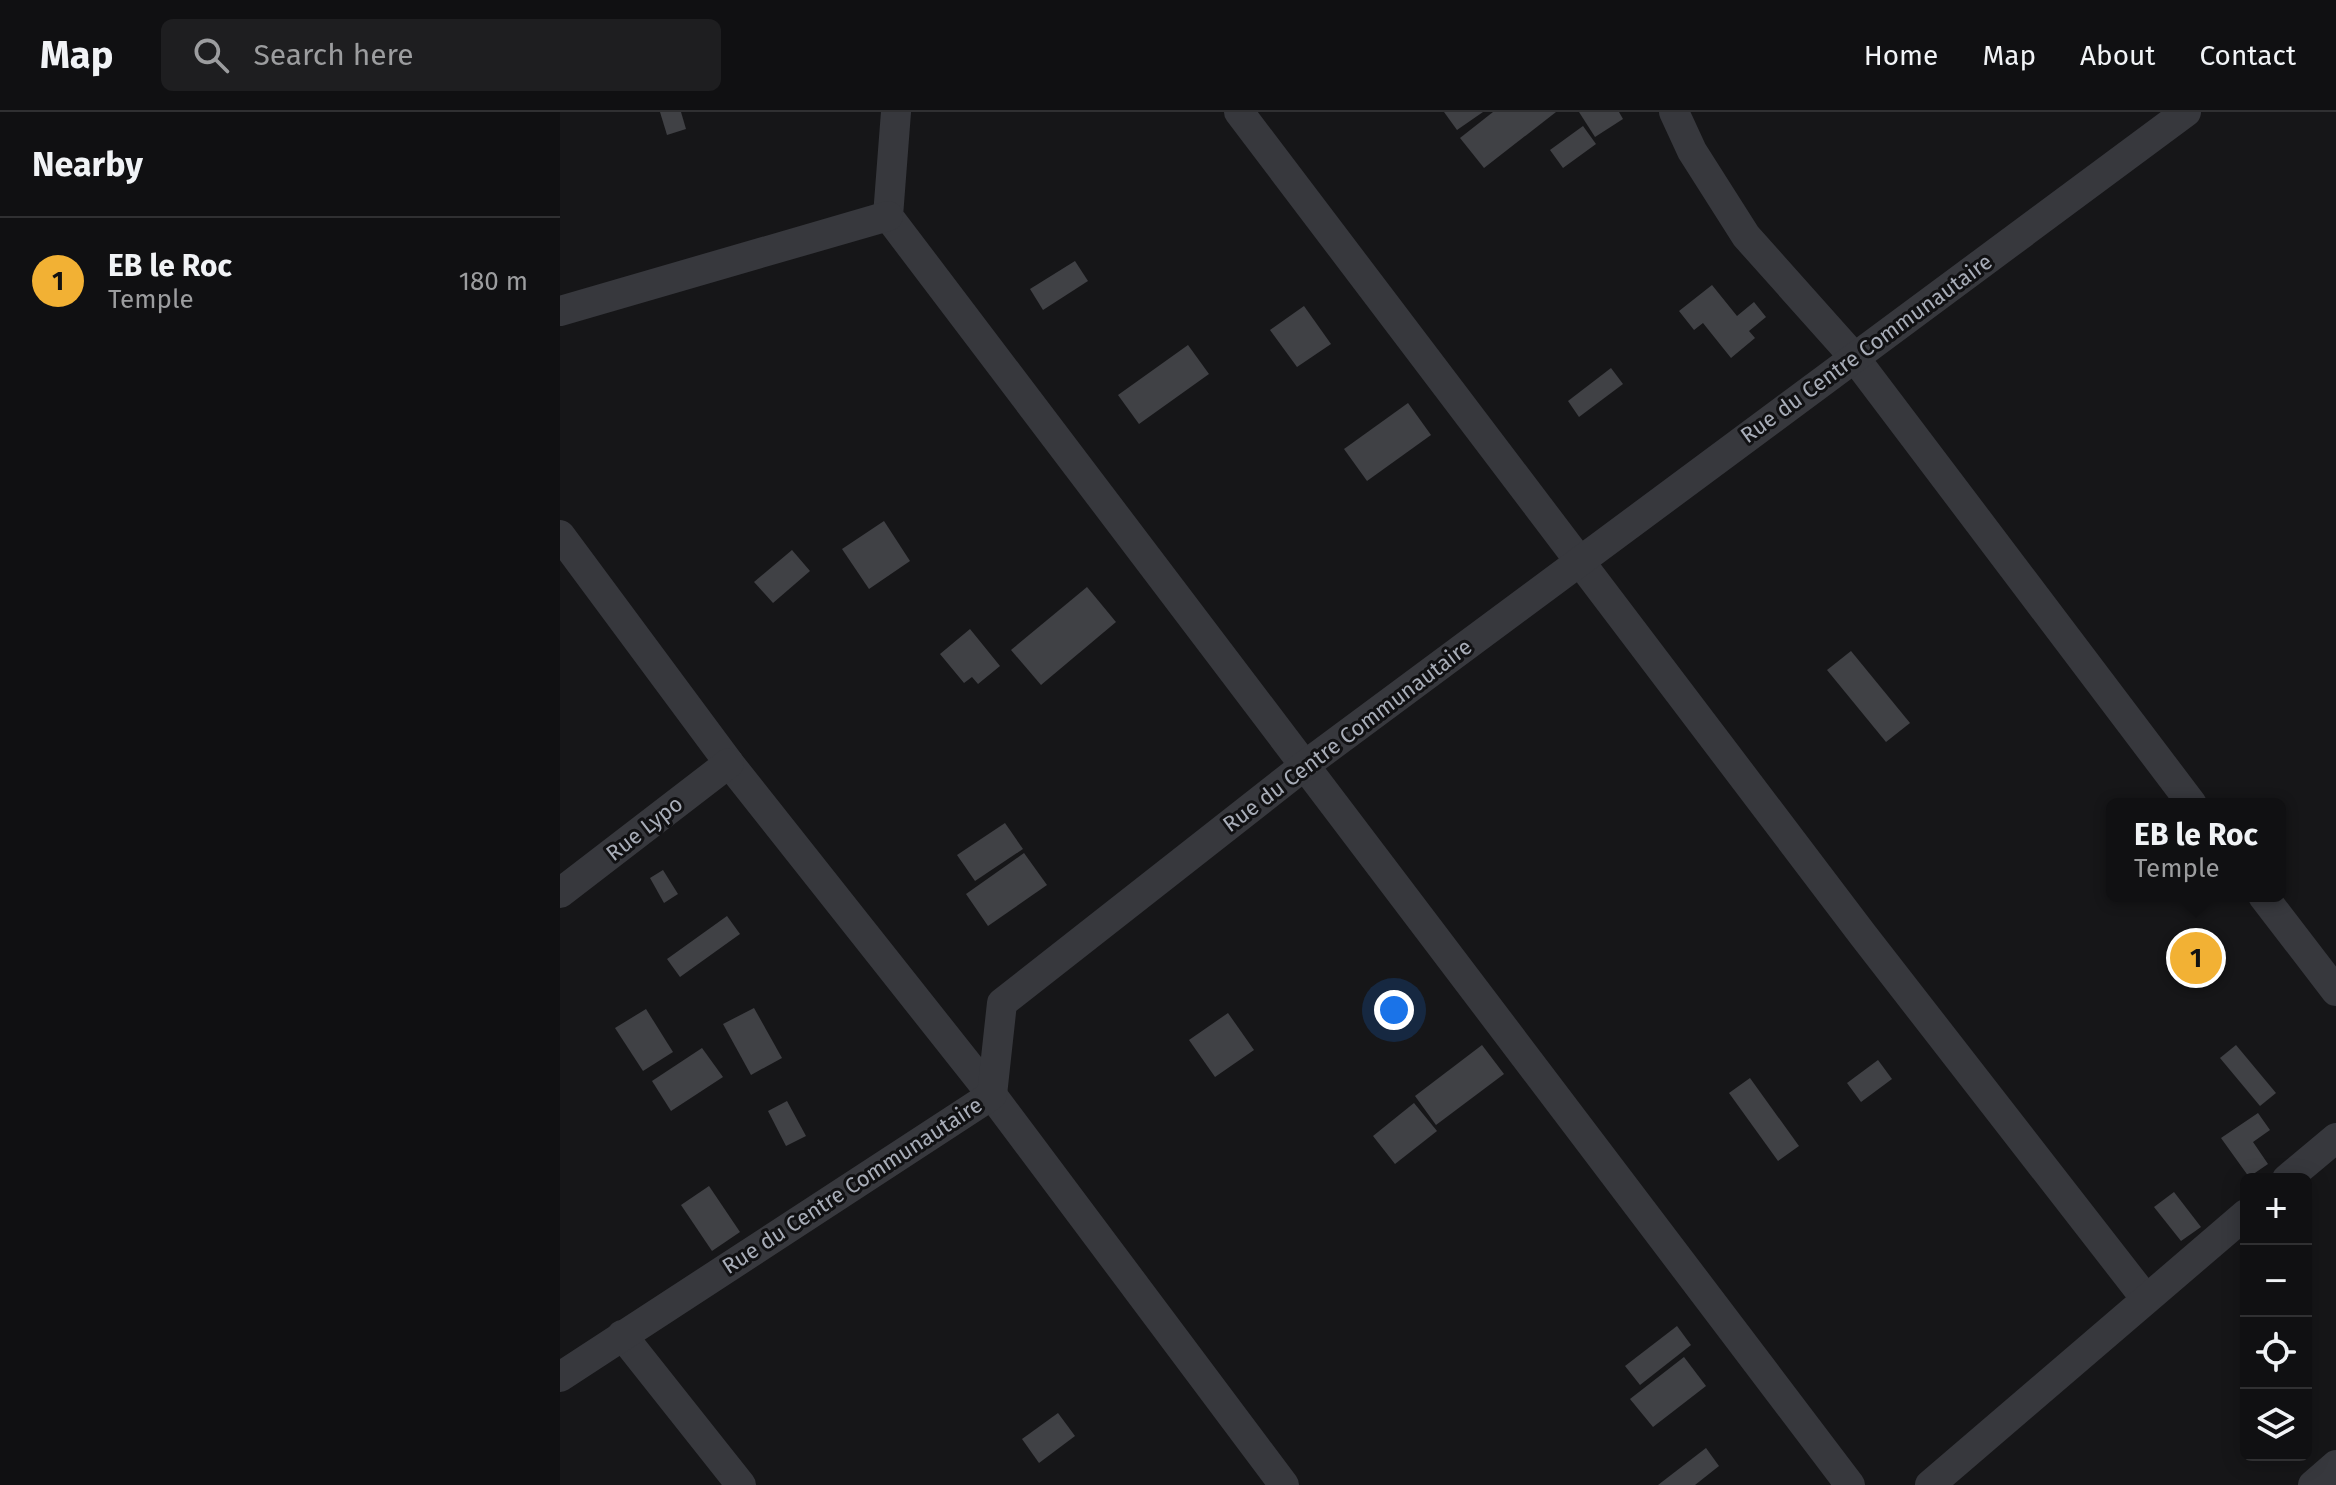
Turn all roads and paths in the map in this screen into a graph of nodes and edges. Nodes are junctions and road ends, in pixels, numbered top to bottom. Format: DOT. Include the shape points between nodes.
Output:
graph roads {
  1 [pos="896,112"];
  2 [pos="1239,112"];
  3 [pos="1674,112"];
  4 [pos="2186,112"];
  5 [pos="888,216"];
  6 [pos="560,311"];
  7 [pos="1854,357"];
  8 [pos="560,535"];
  9 [pos="1578,561"];
  10 [pos="729,763"];
  11 [pos="1304,766"];
  12 [pos="2187,798"];
  13 [pos="560,893"];
  14 [pos="2268,902"];
  15 [pos="2336,991"];
  16 [pos="992,1095"];
  17 [pos="2336,1138"];
  18 [pos="2294,1173"];
  19 [pos="2240,1219"];
  20 [pos="2146,1299"];
  21 [pos="622,1335"];
  22 [pos="560,1377"];
  23 [pos="2336,1465"];
  24 [pos="741,1485"];
  25 [pos="1284,1485"];
  26 [pos="1850,1485"];
  27 [pos="1930,1485"];
  28 [pos="2313,1485"];
  1 -- 5 [label="street"];
  2 -- 9 [label="street"];
  3 -- 7 [label="street" via="1692,151 1746,236"];
  4 -- 7 [label="street, Rue du Centre Communautaire"];
  5 -- 6 [label="street"];
  5 -- 11 [label="street"];
  7 -- 9 [label="street, Rue du Centre Communautaire"];
  7 -- 12 [label="street"];
  8 -- 10 [label="street"];
  9 -- 11 [label="street, Rue du Centre Communautaire"];
  9 -- 20 [label="street"];
  10 -- 13 [label="street, Rue Lypo"];
  10 -- 16 [label="street"];
  11 -- 16 [label="street, Rue du Centre Communautaire" via="1002,1003"];
  11 -- 26 [label="street"];
  14 -- 15 [label="street"];
  16 -- 21 [label="street, Rue du Centre Communautaire"];
  16 -- 25 [label="street"];
  17 -- 18 [label="street"];
  19 -- 20 [label="street"];
  20 -- 27 [label="street"];
  21 -- 22 [label="street, Rue du Centre Communautaire"];
  21 -- 24 [label="street"];
  23 -- 28 [label="street"];
}
